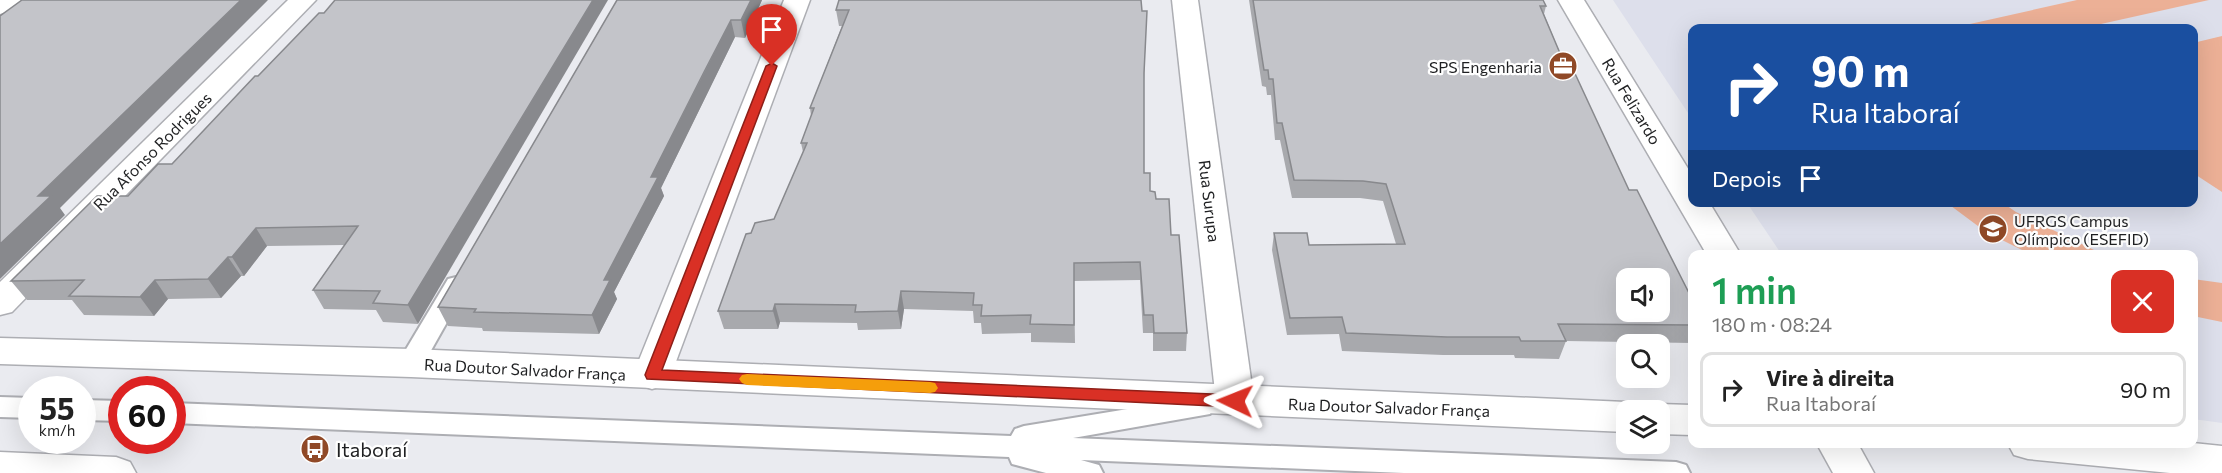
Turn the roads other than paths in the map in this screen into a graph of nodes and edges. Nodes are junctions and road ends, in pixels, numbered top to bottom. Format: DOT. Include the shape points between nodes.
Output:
graph roads {
  1 [pos="8,0"];
  2 [pos="303,0"];
  3 [pos="797,0"];
  4 [pos="1185,0"];
  5 [pos="1571,0"];
  6 [pos="0,6"];
  7 [pos="1688,195"];
  8 [pos="1695,207"];
  9 [pos="1721,250"];
  10 [pos="465,270"];
  11 [pos="0,303"];
  12 [pos="0,351"];
  13 [pos="411,363"];
  14 [pos="652,375"];
  15 [pos="1235,401"];
  16 [pos="0,407"];
  17 [pos="18,408"];
  18 [pos="186,414"];
  19 [pos="1616,417"];
  20 [pos="1670,419"];
  21 [pos="1688,420"];
  22 [pos="977,444"];
  23 [pos="1839,448"];
  24 [pos="2071,448"];
  25 [pos="2222,462"];
  26 [pos="0,468"];
  27 [pos="116,473"];
  28 [pos="1089,473"];
  29 [pos="1676,473"];
  30 [pos="1854,473"];
  1 -- 6 [label="main road"];
  2 -- 11 [label="main road, Rua Afonso Rodrigues"];
  3 -- 14 [label="main road"];
  4 -- 15 [label="main road, Rua Surupa"];
  5 -- 7 [label="main road, Rua Felizardo"];
  8 -- 9 [label="main road, Rua Felizardo"];
  10 -- 13 [label="lane"];
  12 -- 13 [label="main road, Rua Doutor Salvador França"];
  13 -- 14 [label="main road, Rua Doutor Salvador França"];
  14 -- 15 [label="main road, Rua Doutor Salvador França"];
  15 -- 19 [label="main road, Rua Doutor Salvador França"];
  15 -- 22 [label="lane"];
  16 -- 17 [label="lane"];
  18 -- 22 [label="lane"];
  20 -- 21 [label="main road"];
  22 -- 28 [label="lane"];
  22 -- 29 [label="lane"];
  23 -- 30 [label="main road"];
  24 -- 25 [label="main road"];
  26 -- 27 [label="main road"];
}
